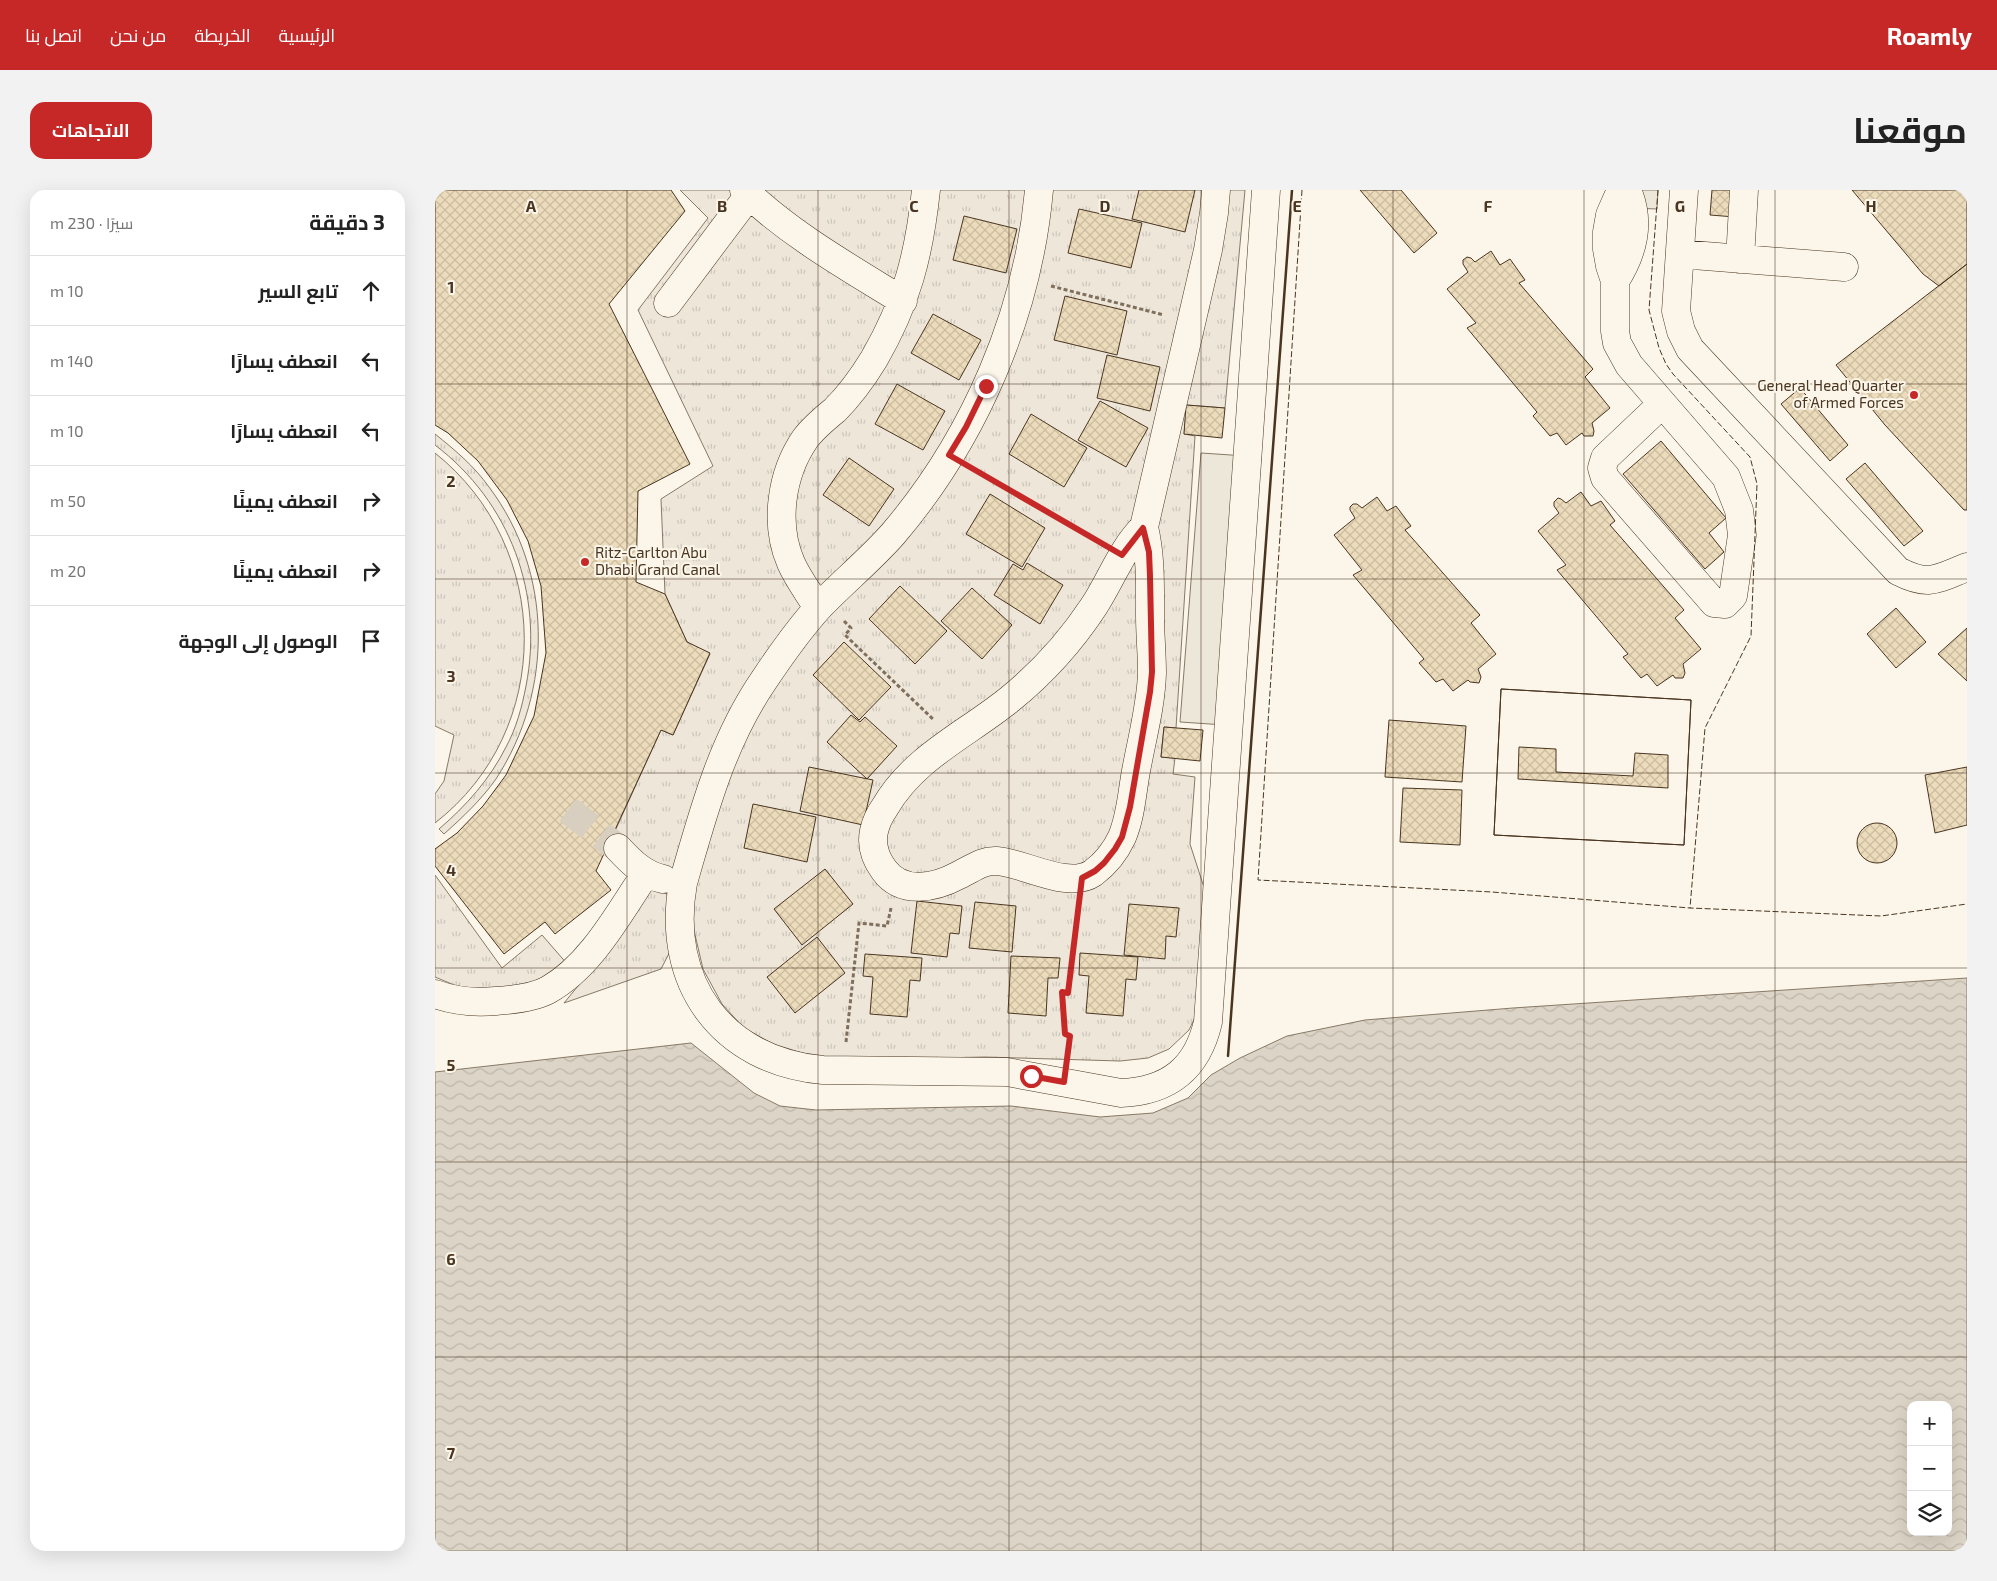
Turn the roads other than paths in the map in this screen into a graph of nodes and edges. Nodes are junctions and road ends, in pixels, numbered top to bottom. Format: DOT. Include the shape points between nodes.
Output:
graph roads {
  1 [pos="926,190"];
  2 [pos="1039,190"];
  3 [pos="1215,190"];
  4 [pos="1266,190"];
  5 [pos="1621,190"];
  6 [pos="1627,190"];
  7 [pos="1684,190"];
  8 [pos="1744,190"];
  9 [pos="747,192"];
  10 [pos="1680,254"];
  11 [pos="1740,259"];
  12 [pos="1844,266"];
  13 [pos="1615,281"];
  14 [pos="903,301"];
  15 [pos="668,303"];
  16 [pos="1662,404"];
  17 [pos="1143,528"];
  18 [pos="1967,567"];
  19 [pos="823,604"];
  20 [pos="618,848"];
  21 [pos="647,873"];
  22 [pos="683,883"];
  23 [pos="435,994"];
  1 -- 14 [label="lane" via="918,249"];
  2 -- 19 [label="lane" via="1024,279 1001,349 966,427 918,502 893,534"];
  3 -- 17 [label="lane" via="1208,250"];
  4 -- 22 [label="lane" via="1208,1022 1204,1039 1185,1069 1156,1088 1121,1093 1007,1072 804,1068 766,1057 715,1020 691,984 679,921"];
  5 -- 13 [label="lane" via="1610,215 1607,232 1608,257"];
  6 -- 13 [label="lane" via="1635,217 1634,236 1631,252"];
  7 -- 10 [label="lane"];
  8 -- 11 [label="lane"];
  9 -- 14 [label="lane" via="819,249"];
  9 -- 15 [label="lane"];
  10 -- 11 [label="lane"];
  10 -- 18 [label="lane" via="1676,311 1681,331 1701,362 1898,571 1910,578 1932,580 1945,578"];
  11 -- 12 [label="lane"];
  13 -- 16 [label="lane" via="1617,343 1629,366"];
  14 -- 19 [label="lane" via="869,367 850,393 805,440 787,478 782,499 784,541 797,574"];
  16 -- 16 [label="lane" via="1726,477 1735,496 1742,535 1733,596 1725,604 1714,603 1603,473 1605,458"];
  17 -- 17 [label="lane" via="1122,555 1094,606 1052,658 1009,700 937,751 904,780 879,818 874,834 879,863 897,882 909,887 930,886 991,861 1067,879 1082,878 1095,871 1115,849 1122,837 1130,807 1152,672 1149,552"];
  19 -- 22 [label="lane" via="764,680 735,729 714,782"];
  20 -- 21 [label="lane"];
  21 -- 22 [label="lane"];
  21 -- 23 [label="lane" via="585,959 547,990 511,1000 482,1002"];
}
